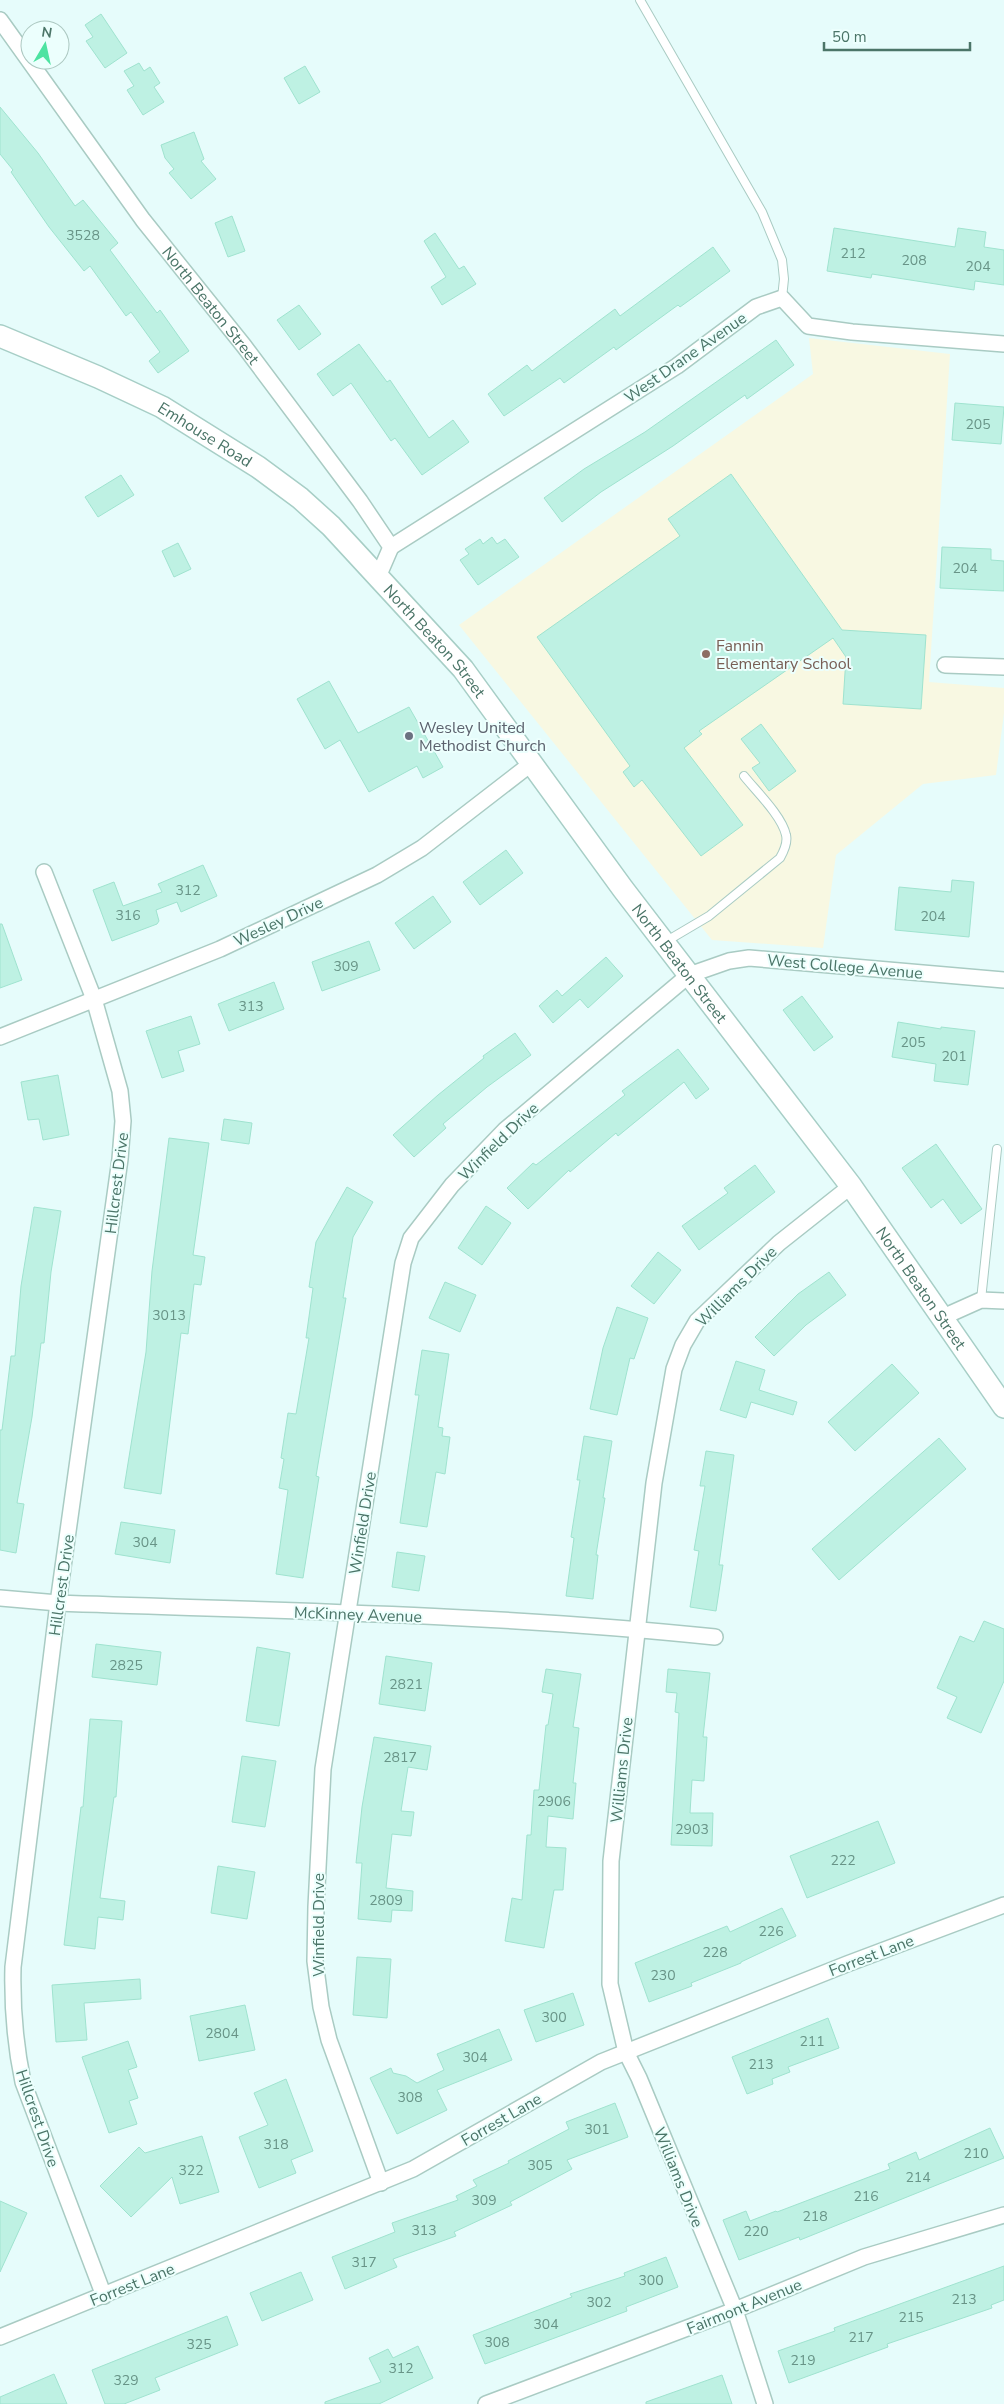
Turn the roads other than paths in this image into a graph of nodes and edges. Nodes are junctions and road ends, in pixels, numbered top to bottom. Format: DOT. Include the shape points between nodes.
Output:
graph roads {
  1 [pos="640,0"];
  2 [pos="0,20"];
  3 [pos="782,298"];
  4 [pos="0,336"];
  5 [pos="1004,344"];
  6 [pos="392,547"];
  7 [pos="378,577"];
  8 [pos="945,665"];
  9 [pos="1004,667"];
  10 [pos="532,763"];
  11 [pos="744,776"];
  12 [pos="44,872"];
  13 [pos="664,942"];
  14 [pos="689,975"];
  15 [pos="1004,980"];
  16 [pos="94,999"];
  17 [pos="0,1037"];
  18 [pos="997,1149"];
  19 [pos="851,1186"];
  20 [pos="981,1300"];
  21 [pos="1004,1300"];
  22 [pos="943,1317"];
  23 [pos="1004,1407"];
  24 [pos="0,1598"];
  25 [pos="58,1603"];
  26 [pos="347,1613"];
  27 [pos="637,1629"];
  28 [pos="715,1637"];
  29 [pos="1004,1905"];
  30 [pos="626,2052"];
  31 [pos="381,2183"];
  32 [pos="1004,2215"];
  33 [pos="104,2296"];
  34 [pos="735,2310"];
  35 [pos="0,2337"];
  36 [pos="486,2404"];
  37 [pos="765,2404"];
  1 -- 3 [label="lane" via="762,212 782,260"];
  2 -- 6 [label="street, North Beaton Street" via="144,220 244,346"];
  3 -- 5 [label="street" via="808,326"];
  3 -- 6 [label="street, West Drane Avenue" via="756,307 677,366"];
  4 -- 7 [label="main road, Emhouse Road" via="162,407 258,467 331,526"];
  6 -- 7 [label="street, North Beaton Street"];
  7 -- 10 [label="main road, North Beaton Street" via="463,669"];
  8 -- 9 [label="street"];
  10 -- 13 [label="main road, North Beaton Street"];
  10 -- 16 [label="street, Wesley Drive" via="422,848 378,875 220,949"];
  11 -- 13 [label="lane" via="780,822 787,836 783,853 771,867 709,916"];
  12 -- 16 [label="street, Hillcrest Drive"];
  13 -- 14 [label="main road, North Beaton Street"];
  14 -- 15 [label="street, West College Avenue" via="728,961 749,958"];
  14 -- 19 [label="main road, North Beaton Street"];
  14 -- 26 [label="street, Winfield Drive" via="505,1130 452,1185 412,1238 403,1263"];
  16 -- 17 [label="street, Wesley Drive"];
  16 -- 25 [label="street, Hillcrest Drive" via="120,1090 123,1121"];
  18 -- 20 [label="lane"];
  19 -- 22 [label="main road, North Beaton Street"];
  19 -- 27 [label="street, Williams Drive" via="779,1243 697,1321 683,1345 674,1369 654,1483"];
  20 -- 21 [label="street"];
  20 -- 22 [label="street"];
  22 -- 23 [label="main road, North Beaton Street"];
  24 -- 25 [label="street, McKinney Avenue"];
  25 -- 26 [label="street, McKinney Avenue"];
  25 -- 33 [label="street, Hillcrest Drive" via="13,1968 12,2005 23,2082"];
  26 -- 27 [label="street, McKinney Avenue" via="466,1617"];
  26 -- 31 [label="street, Winfield Drive" via="323,1769 315,1961 329,2040"];
  27 -- 28 [label="street, McKinney Avenue"];
  27 -- 30 [label="street, Williams Drive" via="611,1861 609,1921 610,1984"];
  29 -- 30 [label="street, Forrest Lane"];
  30 -- 31 [label="street, Forrest Lane" via="601,2062 413,2169"];
  30 -- 34 [label="street, Williams Drive"];
  31 -- 33 [label="street, Forrest Lane"];
  32 -- 34 [label="street, Fairmont Avenue" via="864,2257"];
  33 -- 35 [label="street, Forrest Lane"];
  34 -- 36 [label="street, Fairmont Avenue"];
  34 -- 37 [label="street, Williams Drive"];
}
